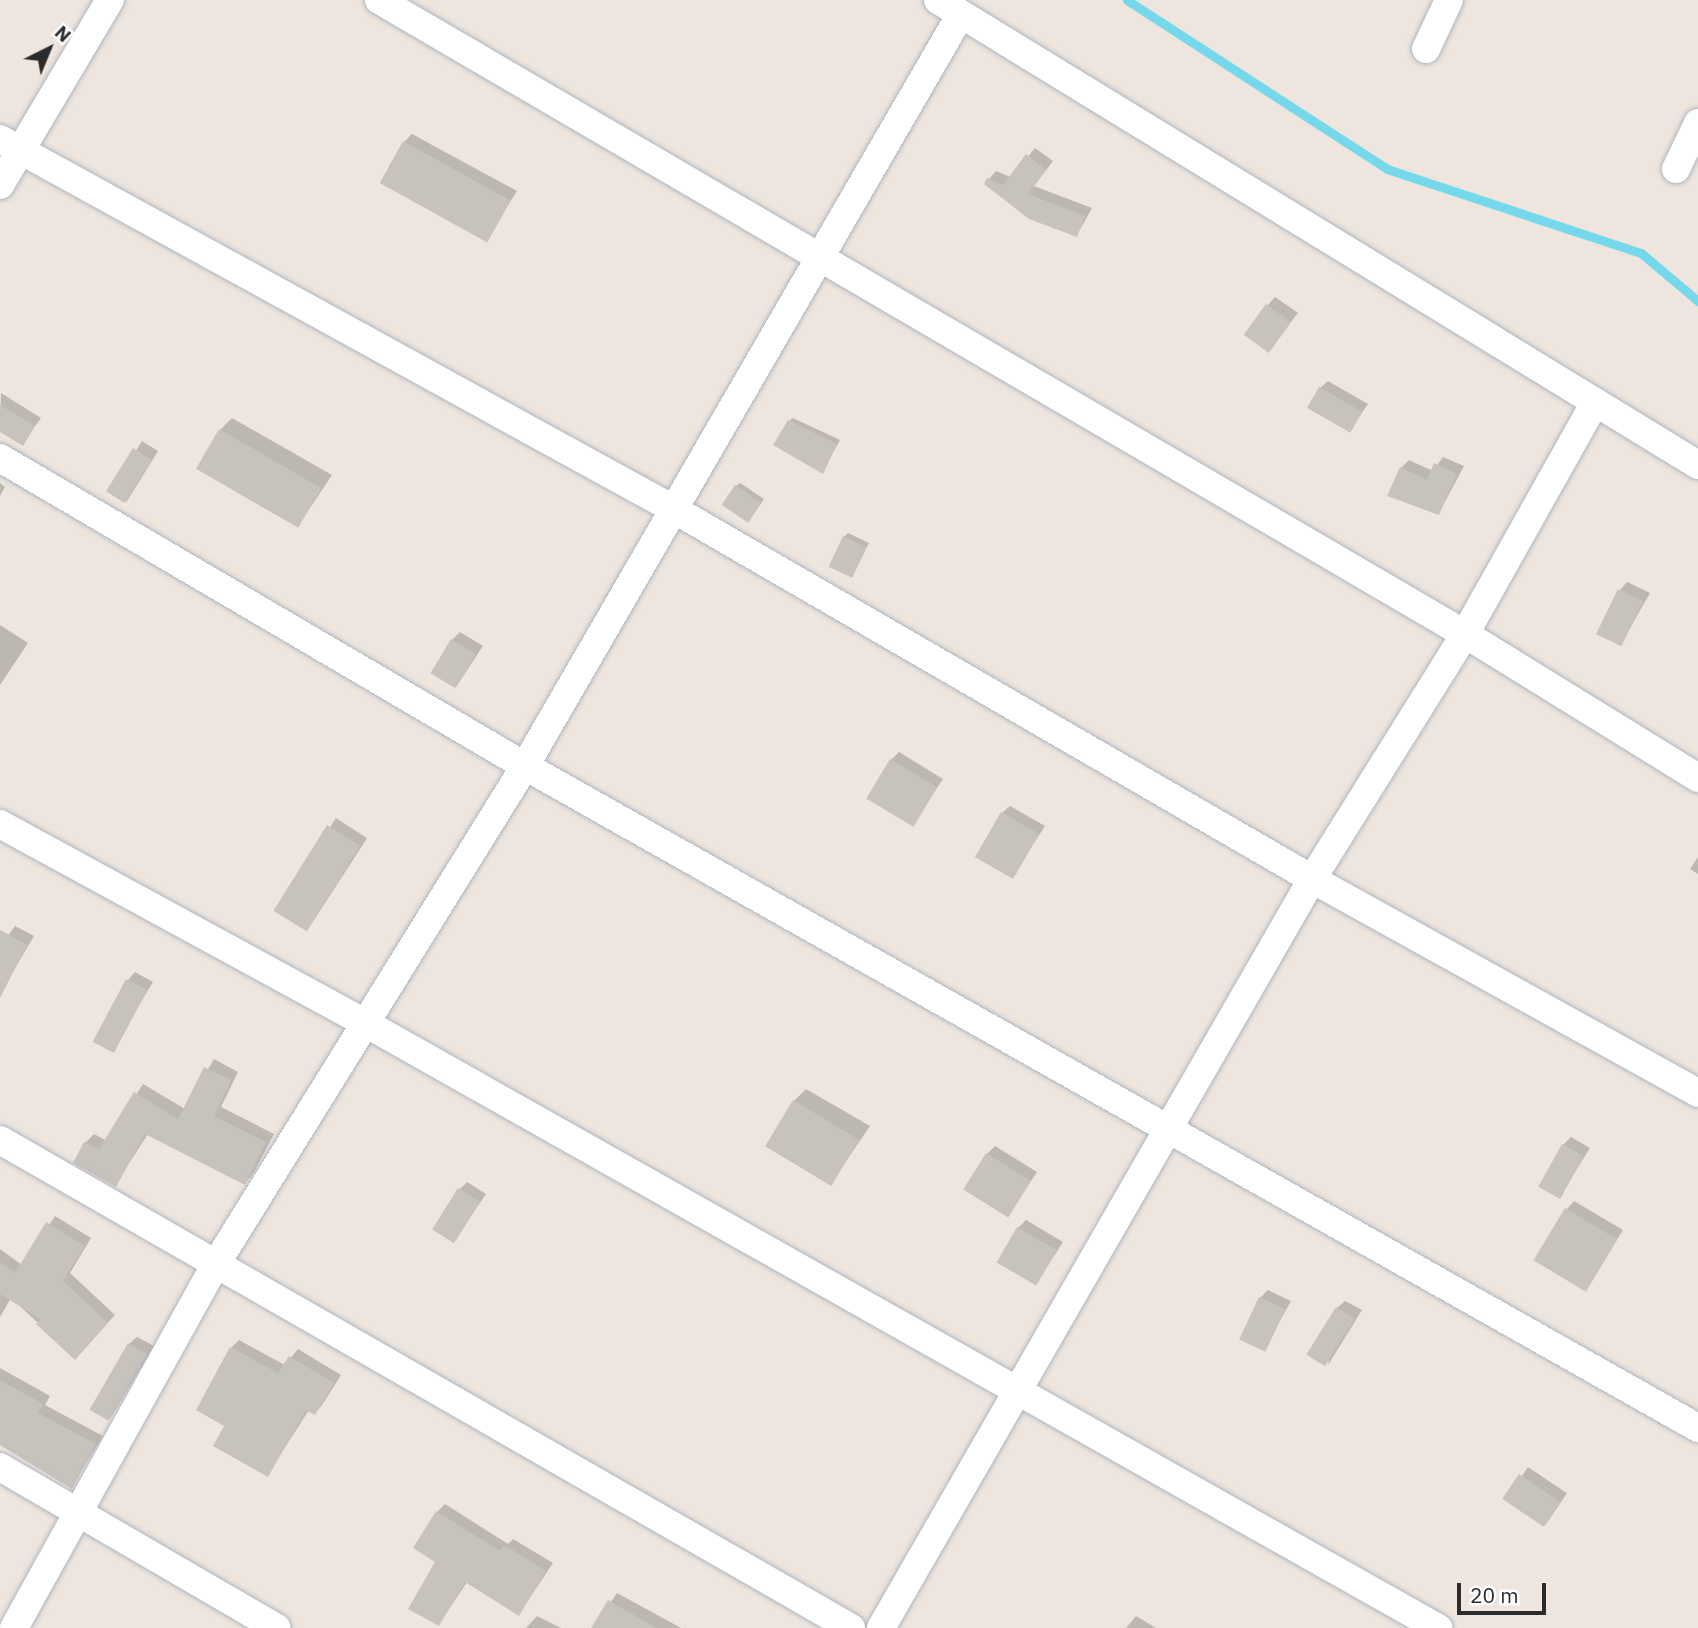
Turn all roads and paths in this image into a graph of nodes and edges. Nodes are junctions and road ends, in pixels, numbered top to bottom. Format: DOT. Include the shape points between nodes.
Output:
graph roads {
  1 [pos="110,0"];
  2 [pos="379,0"];
  3 [pos="1449,0"];
  4 [pos="949,7"];
  5 [pos="1426,49"];
  6 [pos="1698,123"];
  7 [pos="10,145"];
  8 [pos="1676,169"];
  9 [pos="0,185"];
  10 [pos="818,256"];
  11 [pos="1595,402"];
  12 [pos="0,458"];
  13 [pos="1698,466"];
  14 [pos="675,510"];
  15 [pos="1465,634"];
  16 [pos="526,766"];
  17 [pos="1698,778"];
  18 [pos="0,824"];
  19 [pos="1312,879"];
  20 [pos="367,1024"];
  21 [pos="1698,1093"];
  22 [pos="1170,1126"];
  23 [pos="0,1140"];
  24 [pos="216,1264"];
  25 [pos="1019,1391"];
  26 [pos="1698,1428"];
  27 [pos="0,1467"];
  28 [pos="78,1510"];
  29 [pos="14,1628"];
  30 [pos="277,1628"];
  31 [pos="851,1628"];
  32 [pos="881,1628"];
  33 [pos="1438,1628"];
  1 -- 7 [label="street"];
  2 -- 10 [label="street"];
  3 -- 5 [label="street"];
  4 -- 10 [label="street"];
  4 -- 11 [label="street"];
  6 -- 8 [label="street"];
  7 -- 9 [label="street"];
  7 -- 14 [label="street"];
  10 -- 14 [label="street"];
  10 -- 15 [label="street"];
  11 -- 13 [label="street"];
  11 -- 15 [label="street"];
  12 -- 16 [label="street"];
  14 -- 16 [label="street"];
  14 -- 19 [label="street"];
  15 -- 17 [label="street"];
  15 -- 19 [label="street"];
  16 -- 20 [label="street"];
  16 -- 22 [label="street"];
  18 -- 20 [label="street"];
  19 -- 21 [label="street"];
  19 -- 22 [label="street"];
  20 -- 24 [label="street"];
  20 -- 25 [label="street"];
  22 -- 25 [label="street"];
  22 -- 26 [label="street"];
  23 -- 24 [label="street"];
  24 -- 28 [label="street"];
  24 -- 31 [label="street"];
  25 -- 32 [label="street"];
  25 -- 33 [label="street"];
  27 -- 28 [label="street"];
  28 -- 29 [label="street"];
  28 -- 30 [label="street"];
}
